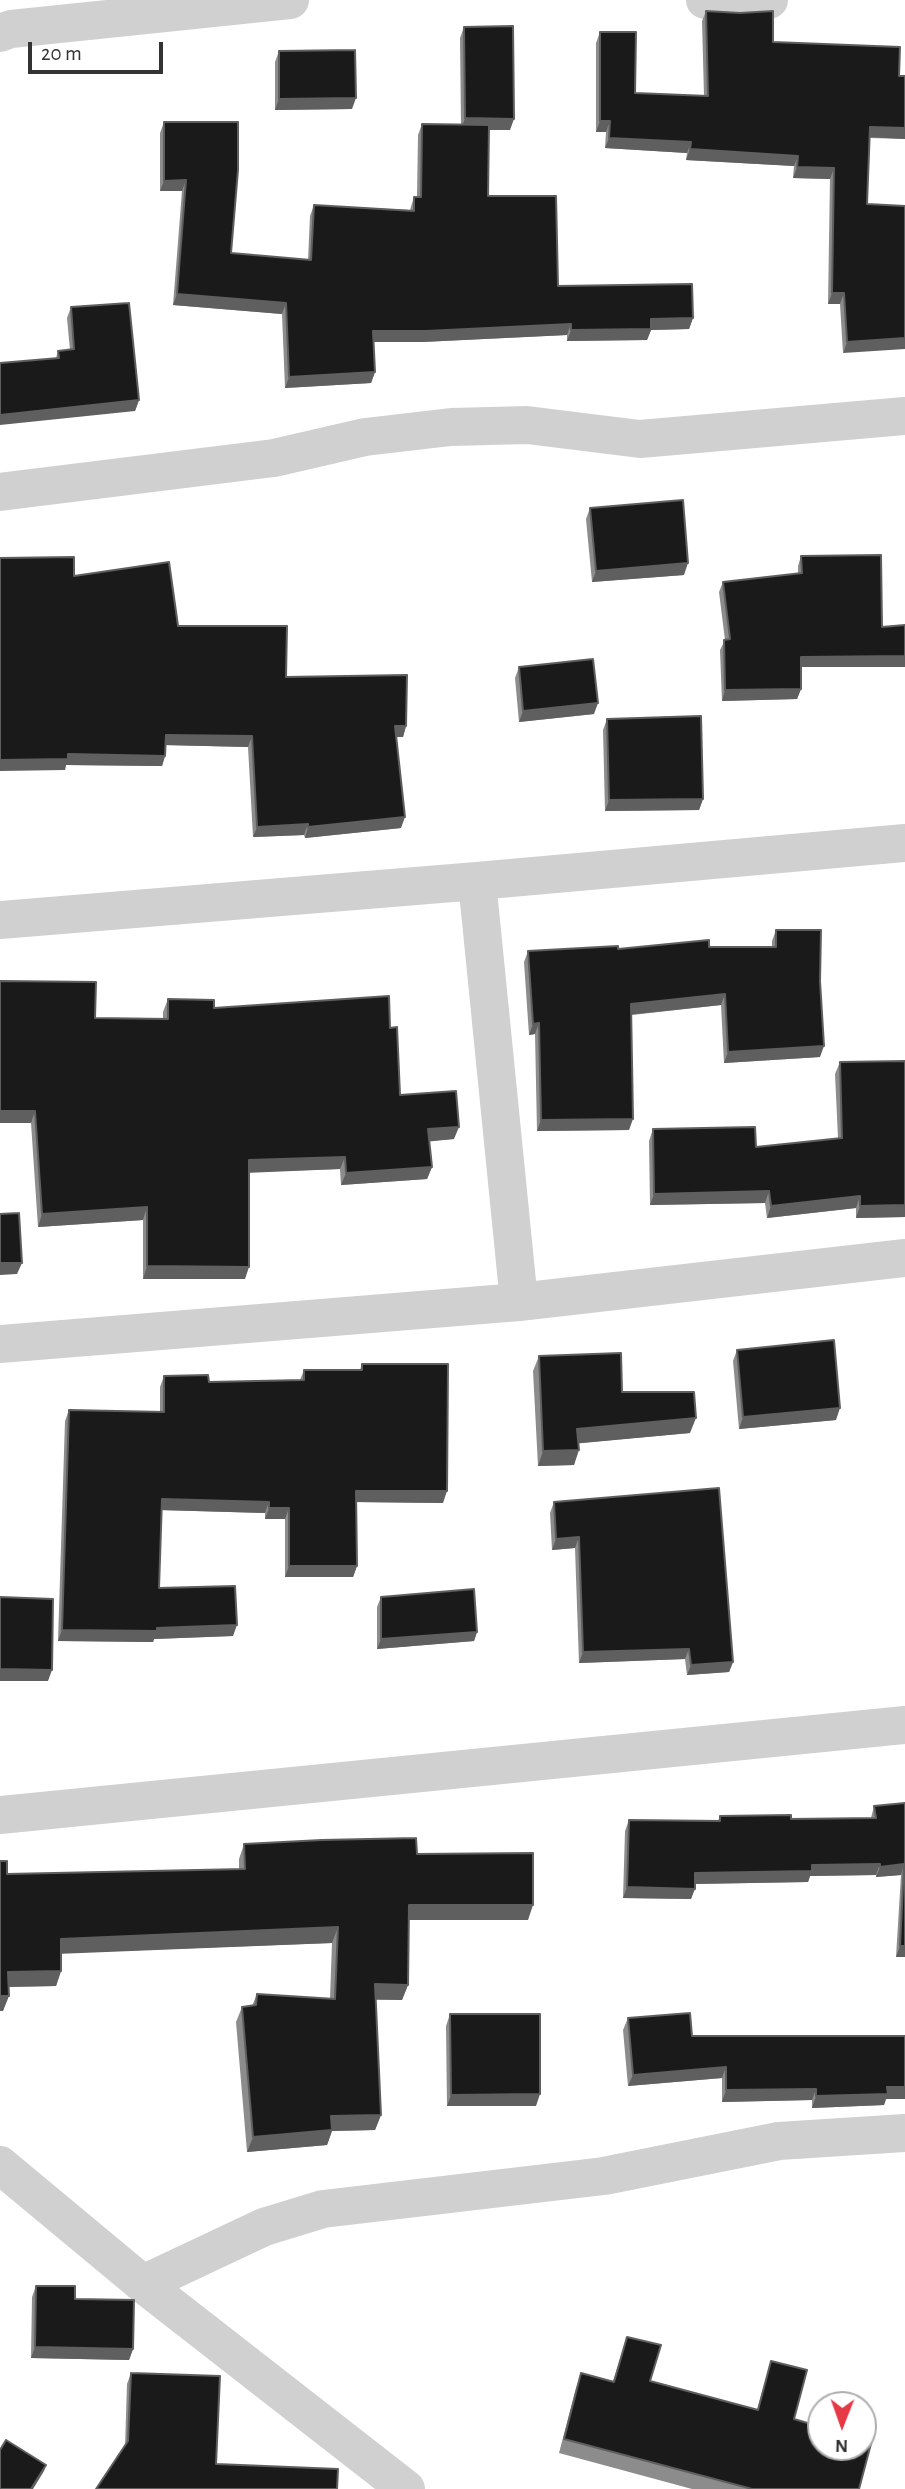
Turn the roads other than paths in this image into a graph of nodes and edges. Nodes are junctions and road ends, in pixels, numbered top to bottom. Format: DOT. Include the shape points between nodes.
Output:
graph roads {
  1 [pos="290,0"];
  2 [pos="705,0"];
  3 [pos="769,0"];
  4 [pos="0,33"];
  5 [pos="905,416"];
  6 [pos="0,492"];
  7 [pos="905,843"];
  8 [pos="477,881"];
  9 [pos="0,920"];
  10 [pos="905,1258"];
  11 [pos="519,1302"];
  12 [pos="0,1344"];
  13 [pos="905,1725"];
  14 [pos="0,1815"];
  15 [pos="905,2133"];
  16 [pos="0,2165"];
  17 [pos="143,2284"];
  18 [pos="406,2489"];
  1 -- 4 [label="street"];
  2 -- 3 [label="street"];
  5 -- 6 [label="street" via="640,439 527,425 451,427 365,437 274,458"];
  7 -- 8 [label="street"];
  8 -- 9 [label="street"];
  8 -- 11 [label="street"];
  10 -- 11 [label="street"];
  11 -- 12 [label="street"];
  13 -- 14 [label="street"];
  15 -- 17 [label="street" via="779,2141 604,2176 323,2209 264,2227"];
  16 -- 17 [label="street"];
  17 -- 18 [label="street"];
}
